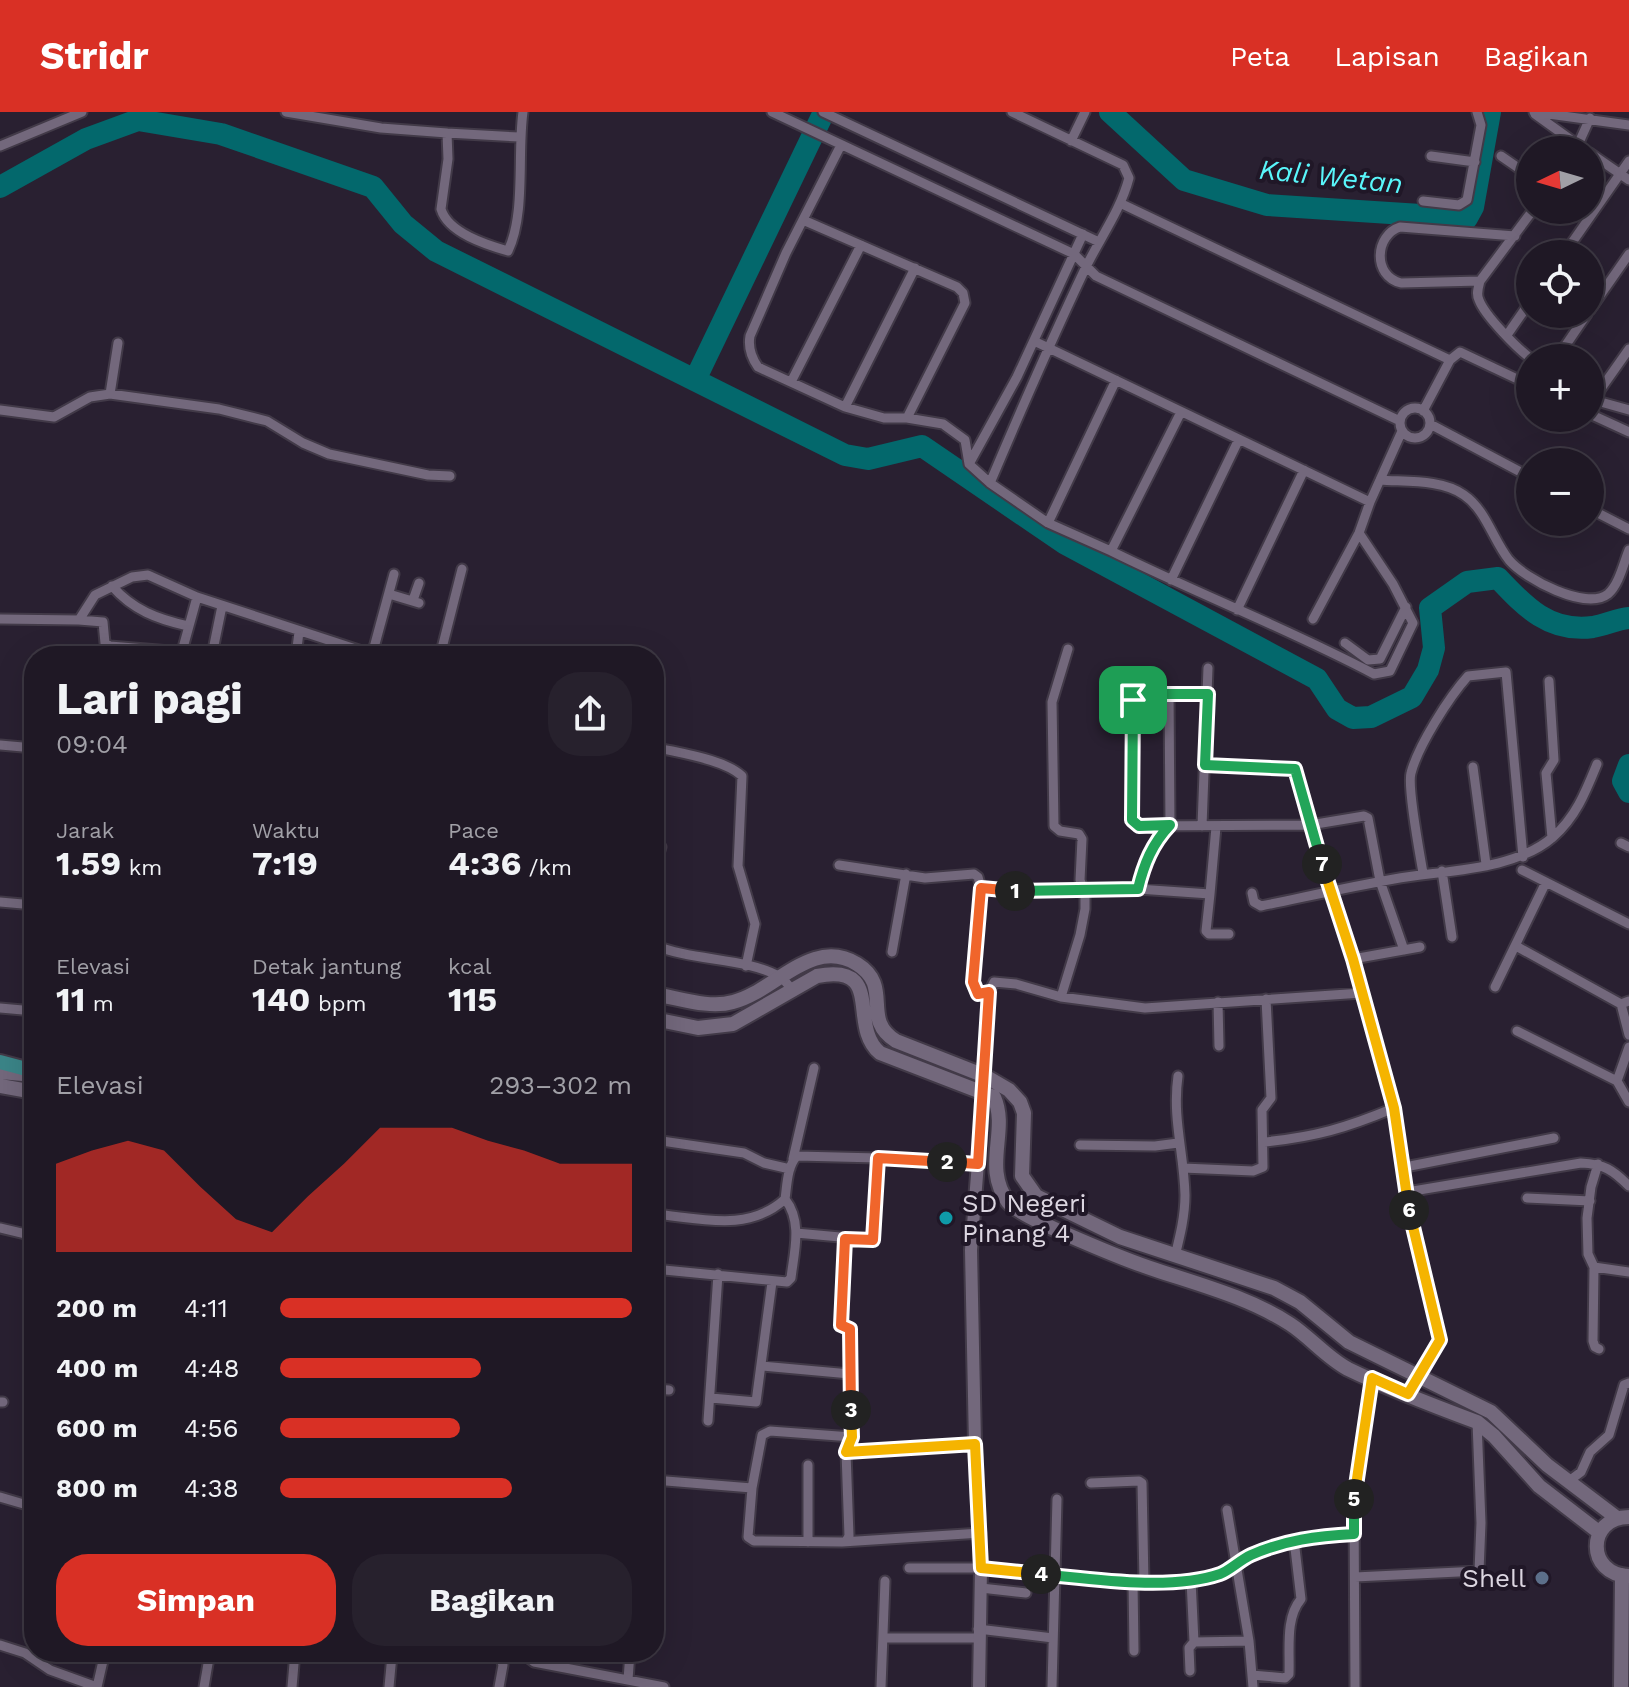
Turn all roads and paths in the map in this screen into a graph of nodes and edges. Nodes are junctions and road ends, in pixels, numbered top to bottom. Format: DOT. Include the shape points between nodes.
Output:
graph roads {
  1 [pos="82,112"];
  2 [pos="286,112"];
  3 [pos="523,112"];
  4 [pos="772,112"];
  5 [pos="823,112"];
  6 [pos="850,112"];
  7 [pos="1012,112"];
  8 [pos="1085,112"];
  9 [pos="1477,112"];
  10 [pos="1533,112"];
  11 [pos="1590,118"];
  12 [pos="841,121"];
  13 [pos="1629,125"];
  14 [pos="866,132"];
  15 [pos="447,133"];
  16 [pos="1564,136"];
  17 [pos="1586,136"];
  18 [pos="519,137"];
  19 [pos="1071,141"];
  20 [pos="837,142"];
  21 [pos="0,146"];
  22 [pos="858,152"];
  23 [pos="1431,156"];
  24 [pos="1501,156"];
  25 [pos="1629,161"];
  26 [pos="1475,162"];
  27 [pos="1604,164"];
  28 [pos="1516,166"];
  29 [pos="1620,174"];
  30 [pos="1629,180"];
  31 [pos="1423,201"];
  32 [pos="1122,204"];
  33 [pos="803,220"];
  34 [pos="1523,224"];
  35 [pos="1083,234"];
  36 [pos="1515,236"];
  37 [pos="1574,240"];
  38 [pos="1099,242"];
  39 [pos="861,245"];
  40 [pos="1074,254"];
  41 [pos="1629,254"];
  42 [pos="1087,266"];
  43 [pos="915,268"];
  44 [pos="1480,281"];
  45 [pos="1604,290"];
  46 [pos="1516,322"];
  47 [pos="1507,335"];
  48 [pos="1034,341"];
  49 [pos="118,343"];
  50 [pos="1516,346"];
  51 [pos="1048,348"];
  52 [pos="1629,349"];
  53 [pos="1450,360"];
  54 [pos="1516,378"];
  55 [pos="1116,380"];
  56 [pos="791,382"];
  57 [pos="1604,382"];
  58 [pos="110,394"];
  59 [pos="1604,403"];
  60 [pos="845,407"];
  61 [pos="0,410"];
  62 [pos="1629,410"];
  63 [pos="1423,411"];
  64 [pos="1181,412"];
  65 [pos="907,418"];
  66 [pos="1604,420"];
  67 [pos="1430,424"];
  68 [pos="1401,426"];
  69 [pos="1629,432"];
  70 [pos="1239,439"];
  71 [pos="969,464"];
  72 [pos="1304,470"];
  73 [pos="1516,470"];
  74 [pos="450,476"];
  75 [pos="1380,480"];
  76 [pos="990,483"];
  77 [pos="1370,502"];
  78 [pos="1604,516"];
  79 [pos="1048,523"];
  80 [pos="1629,529"];
  81 [pos="1359,533"];
  82 [pos="1629,550"];
  83 [pos="1111,551"];
  84 [pos="462,569"];
  85 [pos="394,574"];
  86 [pos="1171,580"];
  87 [pos="419,583"];
  88 [pos="112,586"];
  89 [pos="389,594"];
  90 [pos="197,597"];
  91 [pos="222,606"];
  92 [pos="1406,607"];
  93 [pos="1237,610"];
  94 [pos="0,619"];
  95 [pos="1313,619"];
  96 [pos="79,620"];
  97 [pos="188,626"];
  98 [pos="299,632"];
  99 [pos="1345,643"];
  100 [pos="110,646"];
  101 [pos="184,646"];
  102 [pos="214,646"];
  103 [pos="297,646"];
  104 [pos="345,646"];
  105 [pos="376,646"];
  106 [pos="443,646"];
  107 [pos="1068,649"];
  108 [pos="1208,668"];
  109 [pos="1549,681"];
  110 [pos="1169,694"];
  111 [pos="1208,694"];
  112 [pos="0,745"];
  113 [pos="24,747"];
  114 [pos="664,749"];
  115 [pos="1597,764"];
  116 [pos="1205,765"];
  117 [pos="1473,767"];
  118 [pos="1170,825"];
  119 [pos="1310,825"];
  120 [pos="1202,826"];
  121 [pos="1216,827"];
  122 [pos="1552,838"];
  123 [pos="1523,857"];
  124 [pos="1486,864"];
  125 [pos="839,865"];
  126 [pos="1522,870"];
  127 [pos="1442,871"];
  128 [pos="1423,873"];
  129 [pos="906,874"];
  130 [pos="1380,881"];
  131 [pos="1546,882"];
  132 [pos="981,888"];
  133 [pos="1082,889"];
  134 [pos="1138,889"];
  135 [pos="1330,892"];
  136 [pos="1252,893"];
  137 [pos="1210,894"];
  138 [pos="0,902"];
  139 [pos="24,904"];
  140 [pos="1629,924"];
  141 [pos="1229,934"];
  142 [pos="1452,937"];
  143 [pos="1516,946"];
  144 [pos="1420,947"];
  145 [pos="664,949"];
  146 [pos="1404,950"];
  147 [pos="892,952"];
  148 [pos="1353,959"];
  149 [pos="746,966"];
  150 [pos="781,977"];
  151 [pos="1495,987"];
  152 [pos="793,991"];
  153 [pos="989,992"];
  154 [pos="1362,993"];
  155 [pos="664,996"];
  156 [pos="1061,997"];
  157 [pos="1266,999"];
  158 [pos="1218,1002"];
  159 [pos="1625,1002"];
  160 [pos="0,1008"];
  161 [pos="24,1010"];
  162 [pos="664,1021"];
  163 [pos="1517,1031"];
  164 [pos="1629,1035"];
  165 [pos="1219,1046"];
  166 [pos="1629,1047"];
  167 [pos="0,1062"];
  168 [pos="814,1068"];
  169 [pos="24,1070"];
  170 [pos="0,1072"];
  171 [pos="24,1073"];
  172 [pos="985,1076"];
  173 [pos="1178,1076"];
  174 [pos="1617,1081"];
  175 [pos="0,1086"];
  176 [pos="24,1090"];
  177 [pos="984,1092"];
  178 [pos="1629,1102"];
  179 [pos="1394,1108"];
  180 [pos="1554,1138"];
  181 [pos="664,1141"];
  182 [pos="1264,1142"];
  183 [pos="1178,1143"];
  184 [pos="1080,1145"];
  185 [pos="878,1158"];
  186 [pos="792,1164"];
  187 [pos="978,1164"];
  188 [pos="1598,1164"];
  189 [pos="1405,1167"];
  190 [pos="1183,1168"];
  191 [pos="1629,1186"];
  192 [pos="1407,1192"];
  193 [pos="1527,1198"];
  194 [pos="785,1199"];
  195 [pos="1590,1201"];
  196 [pos="664,1215"];
  197 [pos="0,1228"];
  198 [pos="796,1233"];
  199 [pos="24,1234"];
  200 [pos="845,1239"];
  201 [pos="1175,1256"];
  202 [pos="1594,1267"];
  203 [pos="664,1270"];
  204 [pos="1629,1272"];
  205 [pos="718,1274"];
  206 [pos="772,1282"];
  207 [pos="1599,1349"];
  208 [pos="761,1366"];
  209 [pos="850,1374"];
  210 [pos="1417,1376"];
  211 [pos="1372,1378"];
  212 [pos="1629,1383"];
  213 [pos="664,1390"];
  214 [pos="669,1390"];
  215 [pos="1408,1394"];
  216 [pos="711,1398"];
  217 [pos="708,1421"];
  218 [pos="1477,1422"];
  219 [pos="852,1437"];
  220 [pos="1522,1442"];
  221 [pos="975,1444"];
  222 [pos="846,1452"];
  223 [pos="1510,1454"];
  224 [pos="808,1465"];
  225 [pos="664,1481"];
  226 [pos="1569,1481"];
  227 [pos="1091,1483"];
  228 [pos="752,1488"];
  229 [pos="0,1497"];
  230 [pos="1057,1499"];
  231 [pos="24,1504"];
  232 [pos="1227,1510"];
  233 [pos="1623,1518"];
  234 [pos="981,1533"];
  235 [pos="1600,1533"];
  236 [pos="1354,1534"];
  237 [pos="1294,1540"];
  238 [pos="846,1541"];
  239 [pos="808,1542"];
  240 [pos="1234,1563"];
  241 [pos="909,1568"];
  242 [pos="981,1568"];
  243 [pos="1056,1575"];
  244 [pos="1625,1576"];
  245 [pos="1355,1577"];
  246 [pos="1191,1580"];
  247 [pos="885,1581"];
  248 [pos="1133,1582"];
  249 [pos="1144,1582"];
  250 [pos="981,1588"];
  251 [pos="1026,1593"];
  252 [pos="978,1634"];
  253 [pos="884,1638"];
  254 [pos="1053,1638"];
  255 [pos="1249,1641"];
  256 [pos="1194,1642"];
  257 [pos="0,1645"];
  258 [pos="1134,1651"];
  259 [pos="24,1653"];
  260 [pos="38,1662"];
  261 [pos="101,1662"];
  262 [pos="208,1662"];
  263 [pos="292,1662"];
  264 [pos="391,1662"];
  265 [pos="502,1662"];
  266 [pos="534,1662"];
  267 [pos="628,1662"];
  268 [pos="1190,1671"];
  269 [pos="1252,1675"];
  270 [pos="625,1682"];
  271 [pos="93,1686"];
  272 [pos="204,1687"];
  273 [pos="292,1687"];
  274 [pos="389,1687"];
  275 [pos="499,1687"];
  276 [pos="664,1687"];
  277 [pos="881,1687"];
  278 [pos="979,1687"];
  279 [pos="1052,1687"];
  280 [pos="1253,1687"];
  281 [pos="1355,1687"];
  282 [pos="1621,1687"];
  1 -- 21 [label="street"];
  2 -- 15 [label="street"];
  3 -- 18 [label="street"];
  4 -- 20 [label="street"];
  5 -- 12 [label="street"];
  6 -- 12 [label="street"];
  7 -- 19 [label="street"];
  8 -- 19 [label="street"];
  9 -- 26 [label="street" via="1481,125"];
  10 -- 11 [label="street"];
  10 -- 16 [label="street"];
  11 -- 13 [label="street"];
  11 -- 17 [label="street"];
  12 -- 14 [label="street"];
  14 -- 22 [label="street"];
  14 -- 35 [label="street"];
  15 -- 18 [label="street"];
  15 -- 18 [label="street" via="443,216 477,241 508,251 516,228"];
  19 -- 32 [label="street" via="1123,165 1129,178"];
  20 -- 22 [label="street"];
  20 -- 33 [label="street"];
  22 -- 40 [label="street"];
  23 -- 26 [label="street"];
  24 -- 28 [label="street"];
  25 -- 29 [label="street"];
  26 -- 31 [label="street" via="1464,203"];
  27 -- 29 [label="street"];
  29 -- 30 [label="street"];
  29 -- 37 [label="street"];
  32 -- 38 [label="street"];
  32 -- 53 [label="street"];
  33 -- 39 [label="street"];
  33 -- 56 [label="street" via="748,344 758,367"];
  34 -- 36 [label="street"];
  35 -- 38 [label="street"];
  35 -- 40 [label="street"];
  36 -- 44 [label="street"];
  36 -- 44 [label="street" via="1400,227 1388,235 1380,255 1381,269 1392,281"];
  38 -- 42 [label="street"];
  39 -- 43 [label="street"];
  39 -- 56 [label="street"];
  40 -- 42 [label="street"];
  40 -- 48 [label="street"];
  41 -- 45 [label="street"];
  42 -- 51 [label="street"];
  42 -- 68 [label="street" via="1096,276"];
  43 -- 60 [label="street"];
  43 -- 65 [label="street" via="957,287 965,303"];
  44 -- 47 [label="street" via="1480,302"];
  46 -- 47 [label="street"];
  47 -- 50 [label="street"];
  48 -- 51 [label="street"];
  48 -- 71 [label="street"];
  49 -- 58 [label="street"];
  51 -- 55 [label="street"];
  51 -- 76 [label="street"];
  52 -- 57 [label="street"];
  53 -- 54 [label="street" via="1465,353"];
  53 -- 63 [label="street"];
  55 -- 64 [label="street"];
  55 -- 79 [label="street"];
  56 -- 60 [label="street"];
  58 -- 61 [label="street" via="90,397 54,417"];
  58 -- 74 [label="street" via="219,409 267,421 329,454"];
  59 -- 62 [label="street"];
  60 -- 65 [label="street" via="884,418"];
  63 -- 67 [label="street"];
  63 -- 68 [label="street" via="1412,409 1403,415"];
  64 -- 70 [label="street"];
  64 -- 83 [label="street"];
  65 -- 71 [label="street" via="956,431 965,440"];
  66 -- 69 [label="street"];
  67 -- 68 [label="street" via="1418,438 1409,437"];
  67 -- 73 [label="street"];
  68 -- 75 [label="street"];
  70 -- 72 [label="street"];
  70 -- 86 [label="street"];
  71 -- 76 [label="street"];
  72 -- 77 [label="street"];
  72 -- 93 [label="street"];
  75 -- 77 [label="street"];
  75 -- 82 [label="street" via="1465,495 1509,560 1577,599 1612,591"];
  76 -- 79 [label="street"];
  77 -- 81 [label="street"];
  78 -- 80 [label="street"];
  79 -- 83 [label="street"];
  81 -- 92 [label="street"];
  81 -- 95 [label="street"];
  83 -- 86 [label="street"];
  84 -- 106 [label="street"];
  85 -- 89 [label="street"];
  86 -- 93 [label="street"];
  87 -- 89 [label="street" via="416,602"];
  88 -- 90 [label="street" via="148,575"];
  88 -- 96 [label="street" via="95,595"];
  88 -- 97 [label="street" via="141,611"];
  89 -- 105 [label="street"];
  90 -- 91 [label="street"];
  90 -- 97 [label="street"];
  91 -- 98 [label="street"];
  91 -- 102 [label="street"];
  92 -- 93 [label="street" via="1412,630 1390,671 1374,674"];
  92 -- 99 [label="street" via="1380,659 1368,660"];
  94 -- 96 [label="street"];
  96 -- 100 [label="street" via="103,622"];
  97 -- 101 [label="street"];
  98 -- 103 [label="street"];
  98 -- 104 [label="street"];
  107 -- 133 [label="street" via="1052,702 1054,826 1082,839"];
  108 -- 111 [label="street"];
  109 -- 122 [label="street" via="1554,760 1546,773"];
  110 -- 111 [label="street"];
  110 -- 118 [label="street"];
  110 -- 118 [label="street" via="1135,695 1133,700 1131,815 1139,826"];
  111 -- 116 [label="street"];
  112 -- 113 [label="street"];
  114 -- 149 [label="street" via="742,776 738,866 755,924"];
  115 -- 122 [label="street" via="1579,806"];
  116 -- 119 [label="street" via="1295,769"];
  116 -- 120 [label="street"];
  117 -- 124 [label="street"];
  118 -- 120 [label="street"];
  118 -- 134 [label="street" via="1147,857"];
  119 -- 121 [label="street"];
  119 -- 130 [label="street" via="1368,818"];
  119 -- 135 [label="street"];
  120 -- 121 [label="street"];
  121 -- 137 [label="street"];
  122 -- 123 [label="street"];
  123 -- 124 [label="street"];
  123 -- 128 [label="street" via="1506,672 1468,676 1452,693 1410,775"];
  124 -- 127 [label="street"];
  125 -- 129 [label="street"];
  126 -- 131 [label="street"];
  127 -- 128 [label="street"];
  127 -- 142 [label="street"];
  128 -- 130 [label="street"];
  129 -- 132 [label="street" via="976,875"];
  129 -- 147 [label="street"];
  130 -- 135 [label="street"];
  130 -- 146 [label="street"];
  131 -- 140 [label="street"];
  131 -- 143 [label="street"];
  132 -- 133 [label="street"];
  132 -- 153 [label="street" via="973,982 978,994"];
  133 -- 134 [label="street"];
  133 -- 156 [label="street" via="1080,935"];
  134 -- 137 [label="street"];
  135 -- 136 [label="street" via="1261,906"];
  135 -- 148 [label="street"];
  137 -- 141 [label="street" via="1206,931"];
  138 -- 139 [label="street"];
  143 -- 151 [label="street"];
  143 -- 159 [label="street"];
  144 -- 146 [label="street"];
  145 -- 149 [label="street"];
  146 -- 148 [label="street"];
  148 -- 154 [label="street"];
  149 -- 150 [label="street"];
  150 -- 152 [label="street"];
  150 -- 155 [label="main road" via="737,1002 718,1005"];
  150 -- 172 [label="main road" via="820,957 833,955 855,963 874,982 879,1025 885,1034"];
  152 -- 162 [label="main road" via="733,1024 698,1028"];
  152 -- 177 [label="main road" via="831,973 853,979 860,986 866,1035 880,1053"];
  153 -- 156 [label="street" via="994,982 1001,982"];
  153 -- 172 [label="street"];
  154 -- 157 [label="street"];
  154 -- 179 [label="street"];
  156 -- 158 [label="street" via="1145,1008"];
  157 -- 158 [label="street"];
  157 -- 182 [label="street" via="1271,1098 1262,1110"];
  158 -- 165 [label="street"];
  159 -- 164 [label="street"];
  160 -- 161 [label="street"];
  163 -- 174 [label="street"];
  166 -- 174 [label="street"];
  167 -- 169 [label="main road"];
  168 -- 186 [label="street"];
  170 -- 171 [label="main road"];
  172 -- 177 [label="street"];
  172 -- 201 [label="main road" via="1020,1102 1022,1176 1036,1196 1120,1237"];
  173 -- 183 [label="street"];
  174 -- 178 [label="street"];
  175 -- 176 [label="main road"];
  177 -- 187 [label="street"];
  177 -- 211 [label="main road" via="998,1106 997,1186 1010,1206 1117,1257 1269,1313 1346,1368"];
  179 -- 182 [label="street" via="1334,1132"];
  179 -- 189 [label="street"];
  180 -- 189 [label="street"];
  181 -- 186 [label="street"];
  182 -- 190 [label="street" via="1264,1163 1253,1171"];
  183 -- 184 [label="street"];
  183 -- 190 [label="street"];
  185 -- 186 [label="street" via="797,1156"];
  185 -- 187 [label="street"];
  185 -- 200 [label="street" via="873,1240"];
  186 -- 194 [label="street"];
  187 -- 221 [label="street" via="971,1250"];
  188 -- 191 [label="street" via="1612,1169"];
  188 -- 192 [label="street"];
  188 -- 195 [label="street"];
  189 -- 192 [label="street"];
  190 -- 201 [label="street" via="1184,1209"];
  192 -- 210 [label="street" via="1440,1340"];
  193 -- 195 [label="street"];
  194 -- 196 [label="street" via="767,1214 745,1221"];
  194 -- 198 [label="street"];
  195 -- 202 [label="street" via="1587,1242"];
  197 -- 199 [label="street"];
  198 -- 200 [label="street"];
  198 -- 206 [label="street" via="791,1278"];
  200 -- 209 [label="street" via="841,1325 850,1329"];
  201 -- 210 [label="main road" via="1274,1288 1349,1342"];
  202 -- 204 [label="street"];
  202 -- 207 [label="street" via="1593,1341"];
  203 -- 205 [label="street"];
  205 -- 206 [label="street"];
  205 -- 216 [label="street"];
  206 -- 208 [label="street"];
  208 -- 209 [label="street"];
  208 -- 216 [label="street" via="756,1402"];
  209 -- 219 [label="street"];
  210 -- 215 [label="street"];
  210 -- 220 [label="main road" via="1480,1405"];
  211 -- 215 [label="main road"];
  211 -- 236 [label="street"];
  212 -- 226 [label="street" via="1609,1435"];
  213 -- 214 [label="street"];
  215 -- 218 [label="main road"];
  216 -- 217 [label="street"];
  218 -- 223 [label="main road"];
  218 -- 245 [label="street" via="1479,1571"];
  219 -- 222 [label="street"];
  219 -- 228 [label="street" via="765,1432"];
  220 -- 223 [label="main road"];
  220 -- 226 [label="main road"];
  221 -- 222 [label="street"];
  221 -- 234 [label="street"];
  222 -- 238 [label="street"];
  223 -- 235 [label="main road" via="1539,1486"];
  224 -- 239 [label="street"];
  225 -- 228 [label="street"];
  226 -- 233 [label="main road"];
  227 -- 249 [label="street" via="1142,1483"];
  228 -- 239 [label="street" via="748,1537"];
  229 -- 231 [label="street"];
  230 -- 243 [label="street"];
  232 -- 240 [label="street"];
  233 -- 235 [label="main road"];
  234 -- 238 [label="street"];
  234 -- 242 [label="street"];
  235 -- 244 [label="main road" via="1598,1556 1608,1569"];
  236 -- 237 [label="street"];
  236 -- 245 [label="street"];
  237 -- 240 [label="street"];
  237 -- 269 [label="street" via="1301,1599 1290,1621 1289,1674"];
  238 -- 239 [label="street"];
  240 -- 246 [label="street" via="1221,1574"];
  240 -- 255 [label="street"];
  241 -- 242 [label="street"];
  242 -- 243 [label="street"];
  242 -- 250 [label="street"];
  243 -- 248 [label="street"];
  243 -- 254 [label="street"];
  244 -- 282 [label="main road"];
  245 -- 281 [label="street"];
  246 -- 249 [label="street"];
  246 -- 256 [label="street"];
  247 -- 253 [label="street"];
  248 -- 249 [label="street"];
  248 -- 258 [label="street"];
  250 -- 251 [label="street"];
  250 -- 252 [label="street"];
  252 -- 253 [label="street"];
  252 -- 254 [label="street"];
  252 -- 278 [label="street"];
  253 -- 277 [label="street"];
  254 -- 279 [label="street"];
  255 -- 256 [label="street"];
  255 -- 269 [label="street"];
  256 -- 268 [label="street" via="1189,1648"];
  257 -- 259 [label="street"];
  260 -- 271 [label="street"];
  261 -- 271 [label="street"];
  262 -- 272 [label="street"];
  263 -- 273 [label="street"];
  264 -- 274 [label="street"];
  265 -- 275 [label="street"];
  266 -- 270 [label="street"];
  267 -- 270 [label="street"];
  269 -- 280 [label="street"];
  270 -- 276 [label="street"];
}
